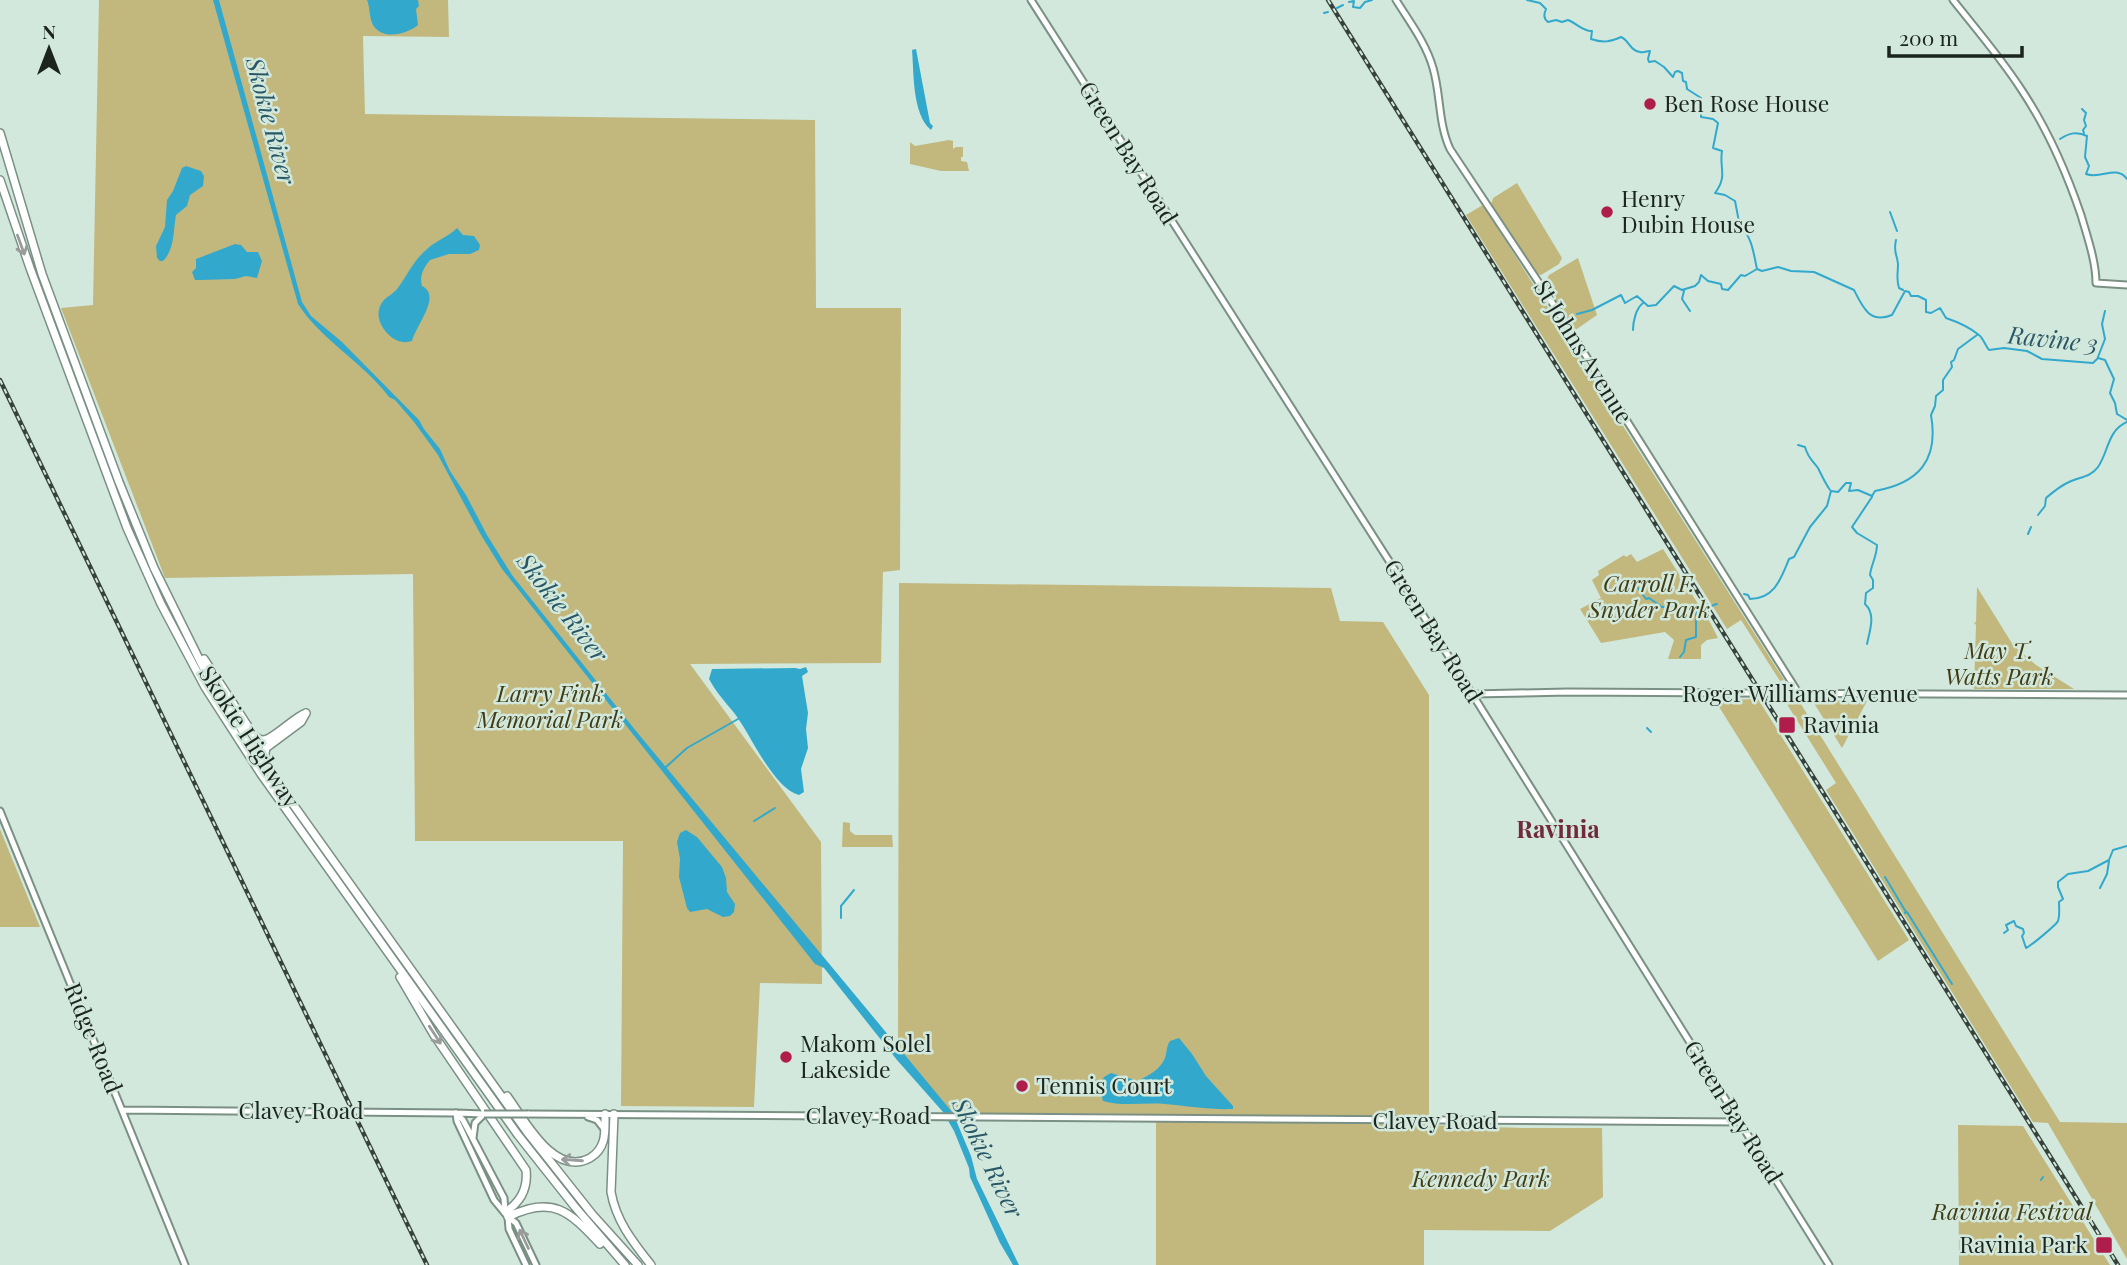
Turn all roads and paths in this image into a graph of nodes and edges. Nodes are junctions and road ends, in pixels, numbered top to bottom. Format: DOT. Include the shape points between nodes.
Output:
graph roads {
  1 [pos="1031,0"];
  2 [pos="1396,0"];
  3 [pos="1953,0"];
  4 [pos="0,133"];
  5 [pos="0,180"];
  6 [pos="2127,285"];
  7 [pos="181,626"];
  8 [pos="1472,694"];
  9 [pos="1799,694"];
  10 [pos="2127,695"];
  11 [pos="270,772"];
  12 [pos="0,811"];
  13 [pos="375,934"];
  14 [pos="466,1047"];
  15 [pos="122,1110"];
  16 [pos="456,1113"];
  17 [pos="484,1114"];
  18 [pos="609,1114"];
  19 [pos="578,1115"];
  20 [pos="1741,1122"];
  21 [pos="606,1136"];
  22 [pos="473,1139"];
  23 [pos="507,1215"];
  24 [pos="185,1265"];
  25 [pos="526,1265"];
  26 [pos="536,1265"];
  27 [pos="623,1265"];
  28 [pos="638,1265"];
  29 [pos="651,1265"];
  30 [pos="1829,1265"];
  1 -- 8 [label="main road, Green Bay Road"];
  2 -- 9 [label="main road, St Johns Avenue" via="1430,58 1450,149"];
  3 -- 6 [label="main road" via="2006,68 2048,134 2084,226 2096,283"];
  4 -- 7 [label="highway, Skokie Highway" via="53,305 141,538"];
  5 -- 13 [label="highway, Skokie Highway, one-way" via="127,528 161,604 233,733"];
  7 -- 11 [label="highway, Skokie Highway" via="225,705"];
  7 -- 11 [label="highway" via="258,738 269,738 306,713 266,748"];
  8 -- 9 [label="main road, Roger Williams Avenue"];
  8 -- 20 [label="main road, Green Bay Road"];
  9 -- 10 [label="main road, Roger Williams Avenue"];
  11 -- 14 [label="highway, Skokie Highway"];
  12 -- 15 [label="main road, Ridge Road"];
  13 -- 23 [label="highway, one-way" via="434,1035 526,1170 527,1185"];
  13 -- 27 [label="highway, Skokie Highway" via="518,1135"];
  21 -- 14 [label="highway, one-way" via="589,1158 574,1162 558,1158"];
  14 -- 28 [label="highway, Skokie Highway" via="561,1177"];
  15 -- 16 [label="main road, Clavey Road"];
  15 -- 24 [label="main road, Ridge Road"];
  16 -- 17 [label="main road, Clavey Road"];
  16 -- 22 [label="main road"];
  16 -- 23 [label="main road" via="494,1200"];
  17 -- 19 [label="main road, Clavey Road, bridge"];
  17 -- 22 [label="main road" via="475,1123"];
  18 -- 19 [label="main road, Clavey Road"];
  18 -- 20 [label="main road, Clavey Road"];
  18 -- 21 [label="highway"];
  18 -- 29 [label="highway" via="612,1201 628,1235"];
  19 -- 21 [label="main road" via="600,1122"];
  20 -- 30 [label="main road, Green Bay Road"];
  22 -- 23 [label="main road" via="504,1198"];
  23 -- 25 [label="main road"];
  26 -- 23 [label="main road, one-way" via="516,1223"];
  23 -- 27 [label="highway" via="537,1206 555,1208 579,1222"];
}
